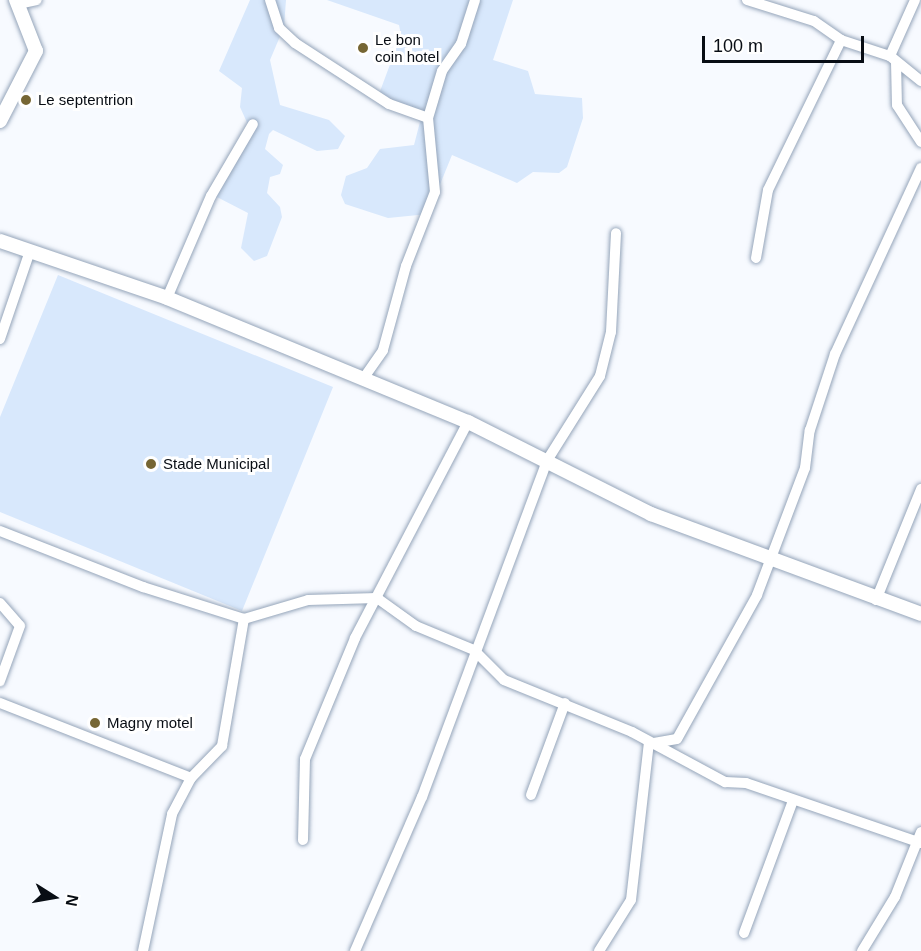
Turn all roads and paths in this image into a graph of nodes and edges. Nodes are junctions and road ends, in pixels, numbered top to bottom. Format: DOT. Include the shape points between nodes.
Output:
graph roads {
  1 [pos="37,0"];
  2 [pos="270,0"];
  3 [pos="475,0"];
  4 [pos="747,0"];
  5 [pos="915,0"];
  6 [pos="17,2"];
  7 [pos="772,4"];
  8 [pos="841,40"];
  9 [pos="893,59"];
  10 [pos="921,81"];
  11 [pos="429,118"];
  12 [pos="0,121"];
  13 [pos="254,124"];
  14 [pos="921,141"];
  15 [pos="921,168"];
  16 [pos="616,233"];
  17 [pos="0,241"];
  18 [pos="28,254"];
  19 [pos="756,258"];
  20 [pos="167,298"];
  21 [pos="0,339"];
  22 [pos="363,379"];
  23 [pos="468,422"];
  24 [pos="548,459"];
  25 [pos="921,489"];
  26 [pos="0,531"];
  27 [pos="770,557"];
  28 [pos="377,598"];
  29 [pos="876,600"];
  30 [pos="0,603"];
  31 [pos="921,614"];
  32 [pos="243,619"];
  33 [pos="474,650"];
  34 [pos="0,681"];
  35 [pos="0,703"];
  36 [pos="565,703"];
  37 [pos="650,742"];
  38 [pos="192,778"];
  39 [pos="531,795"];
  40 [pos="792,803"];
  41 [pos="919,839"];
  42 [pos="303,840"];
  43 [pos="744,933"];
  44 [pos="143,951"];
  45 [pos="355,951"];
  46 [pos="599,951"];
  47 [pos="862,951"];
  1 -- 6 [label="street"];
  2 -- 11 [label="street" via="279,27 295,43 389,104"];
  3 -- 11 [label="street" via="461,44 442,71"];
  4 -- 7 [label="street"];
  5 -- 9 [label="street"];
  6 -- 12 [label="street" via="36,51"];
  7 -- 8 [label="street" via="814,21"];
  8 -- 9 [label="street"];
  8 -- 19 [label="street" via="768,190"];
  9 -- 10 [label="street"];
  9 -- 14 [label="street" via="897,105"];
  11 -- 22 [label="street" via="435,192 405,266 383,350"];
  13 -- 20 [label="street" via="211,195"];
  15 -- 27 [label="street" via="835,354 810,430 805,468"];
  16 -- 24 [label="street" via="611,332 600,376"];
  17 -- 18 [label="street"];
  18 -- 20 [label="street"];
  18 -- 21 [label="street"];
  20 -- 22 [label="street"];
  22 -- 23 [label="street"];
  23 -- 24 [label="street"];
  23 -- 28 [label="street"];
  24 -- 27 [label="street" via="651,514"];
  24 -- 33 [label="street"];
  25 -- 29 [label="street"];
  26 -- 32 [label="street" via="143,587"];
  27 -- 29 [label="street"];
  27 -- 37 [label="street" via="724,662 677,739"];
  28 -- 32 [label="street" via="308,600"];
  28 -- 33 [label="street" via="416,626"];
  28 -- 42 [label="street" via="305,759"];
  29 -- 31 [label="street"];
  30 -- 34 [label="street" via="20,626"];
  32 -- 38 [label="street" via="222,746"];
  33 -- 36 [label="street" via="504,680"];
  33 -- 45 [label="street" via="423,797"];
  35 -- 38 [label="street"];
  36 -- 37 [label="street"];
  36 -- 39 [label="street"];
  37 -- 40 [label="street" via="725,782 746,783"];
  37 -- 46 [label="street" via="631,900"];
  38 -- 44 [label="street" via="172,814"];
  40 -- 41 [label="street"];
  40 -- 43 [label="street"];
  41 -- 47 [label="street" via="895,897"];
}
